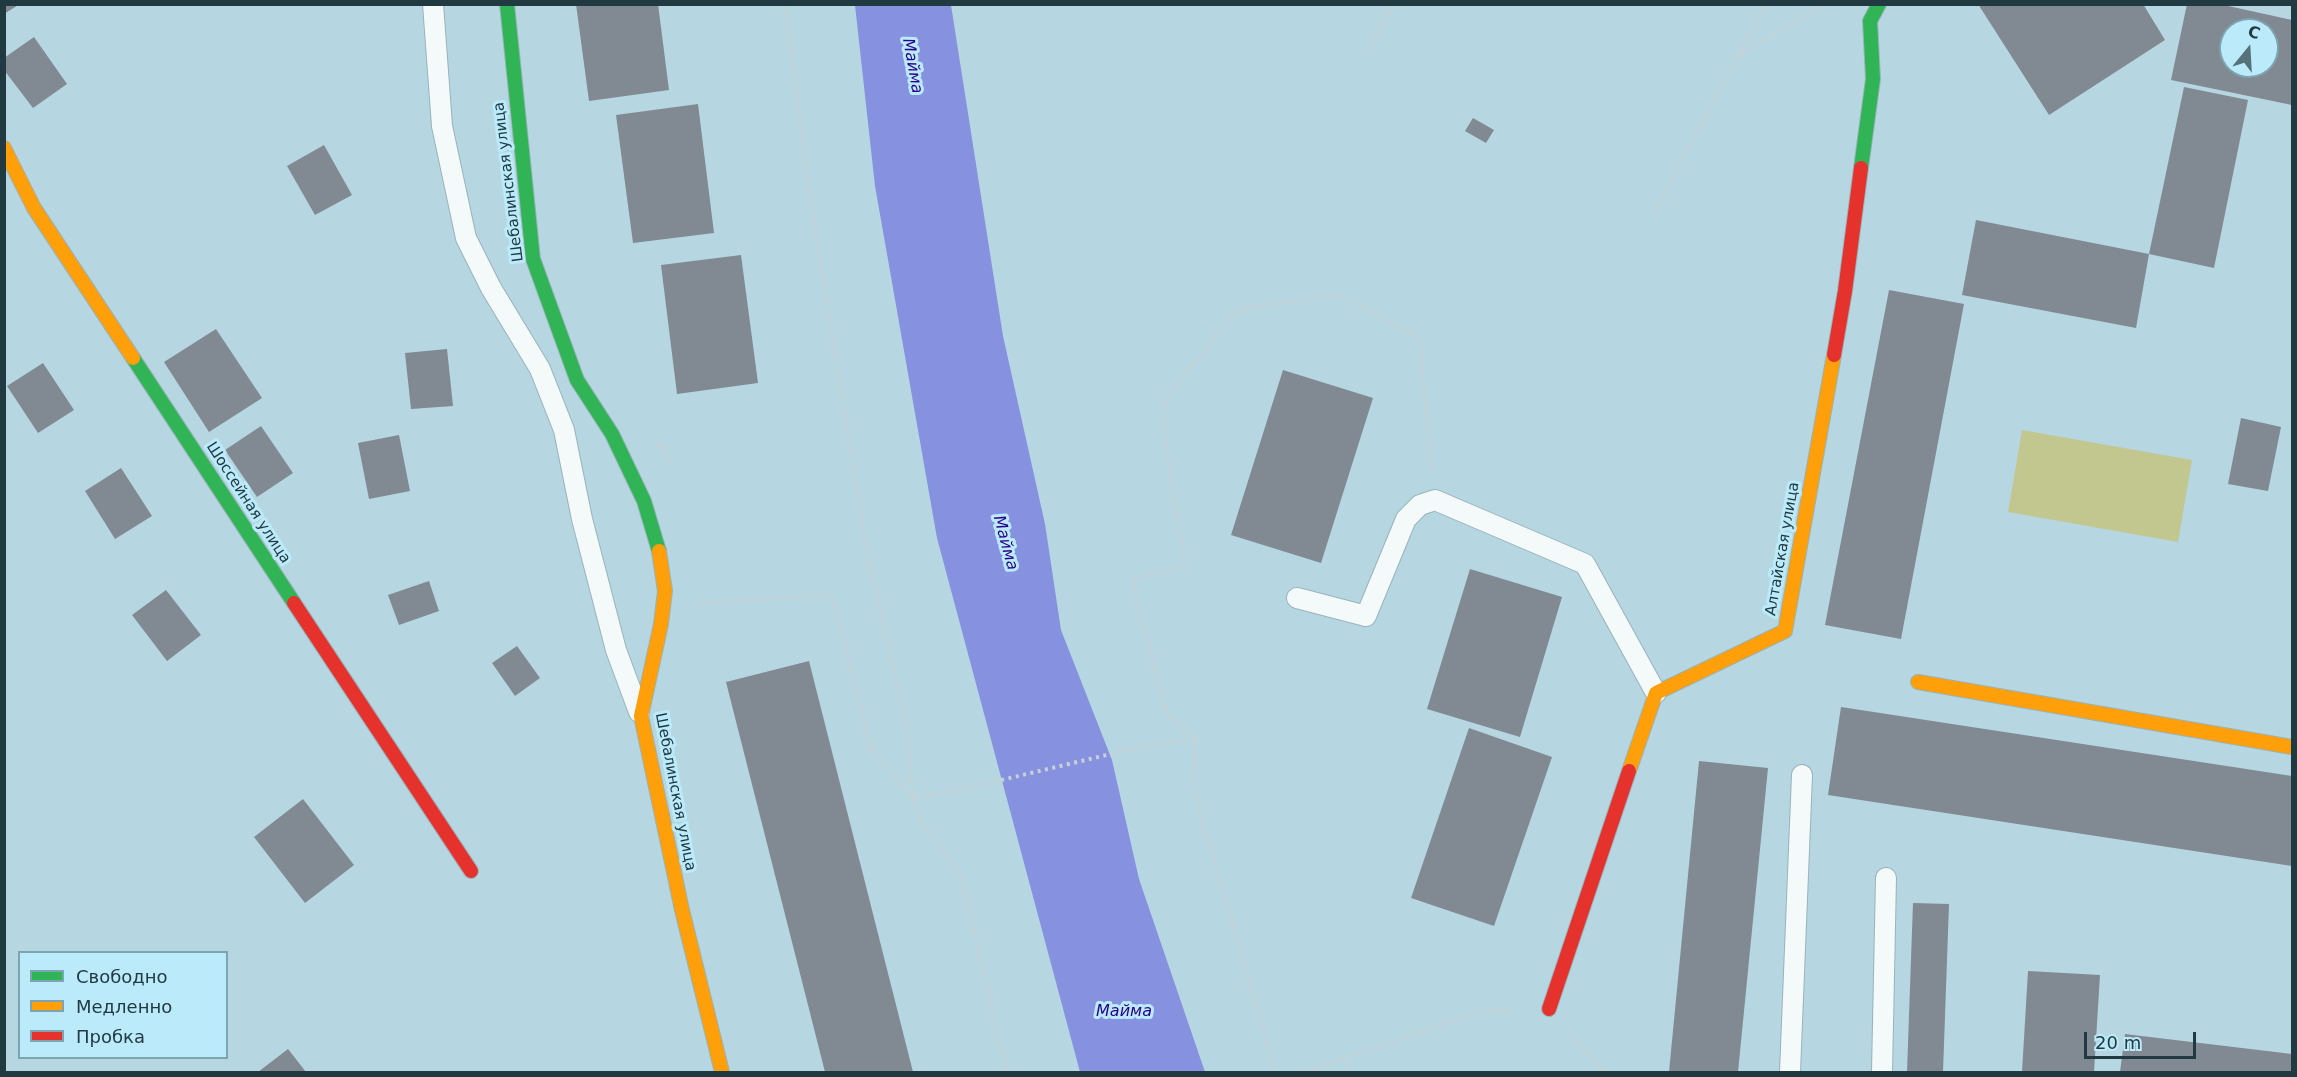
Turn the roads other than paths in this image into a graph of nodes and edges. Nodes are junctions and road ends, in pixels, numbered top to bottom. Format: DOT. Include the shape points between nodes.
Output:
graph roads {
  1 [pos="434,4"];
  2 [pos="507,4"];
  3 [pos="1879,4"];
  4 [pos="4,148"];
  5 [pos="1297,598"];
  6 [pos="1918,682"];
  7 [pos="1656,693"];
  8 [pos="641,716"];
  9 [pos="2292,747"];
  10 [pos="1802,775"];
  11 [pos="471,872"];
  12 [pos="1886,878"];
  13 [pos="1549,1009"];
  14 [pos="722,1072"];
  15 [pos="1790,1072"];
  16 [pos="1882,1072"];
  1 -- 8 [label="lane" via="442,126 466,238 540,369 564,430 616,650"];
  2 -- 8 [label="street, Шебалинская улица" via="533,259 577,380 612,434 644,501 658,547 665,591"];
  3 -- 7 [label="street, Алтайская улица" via="1870,21 1873,79 1845,291 1785,631"];
  4 -- 11 [label="street, Шоссейная улица" via="34,208"];
  5 -- 7 [label="lane" via="1366,616 1406,519 1420,505 1435,500 1585,564"];
  6 -- 9 [label="street"];
  7 -- 13 [label="street"];
  8 -- 14 [label="street, Шебалинская улица" via="682,910"];
  10 -- 15 [label="lane"];
  12 -- 16 [label="lane"];
}
